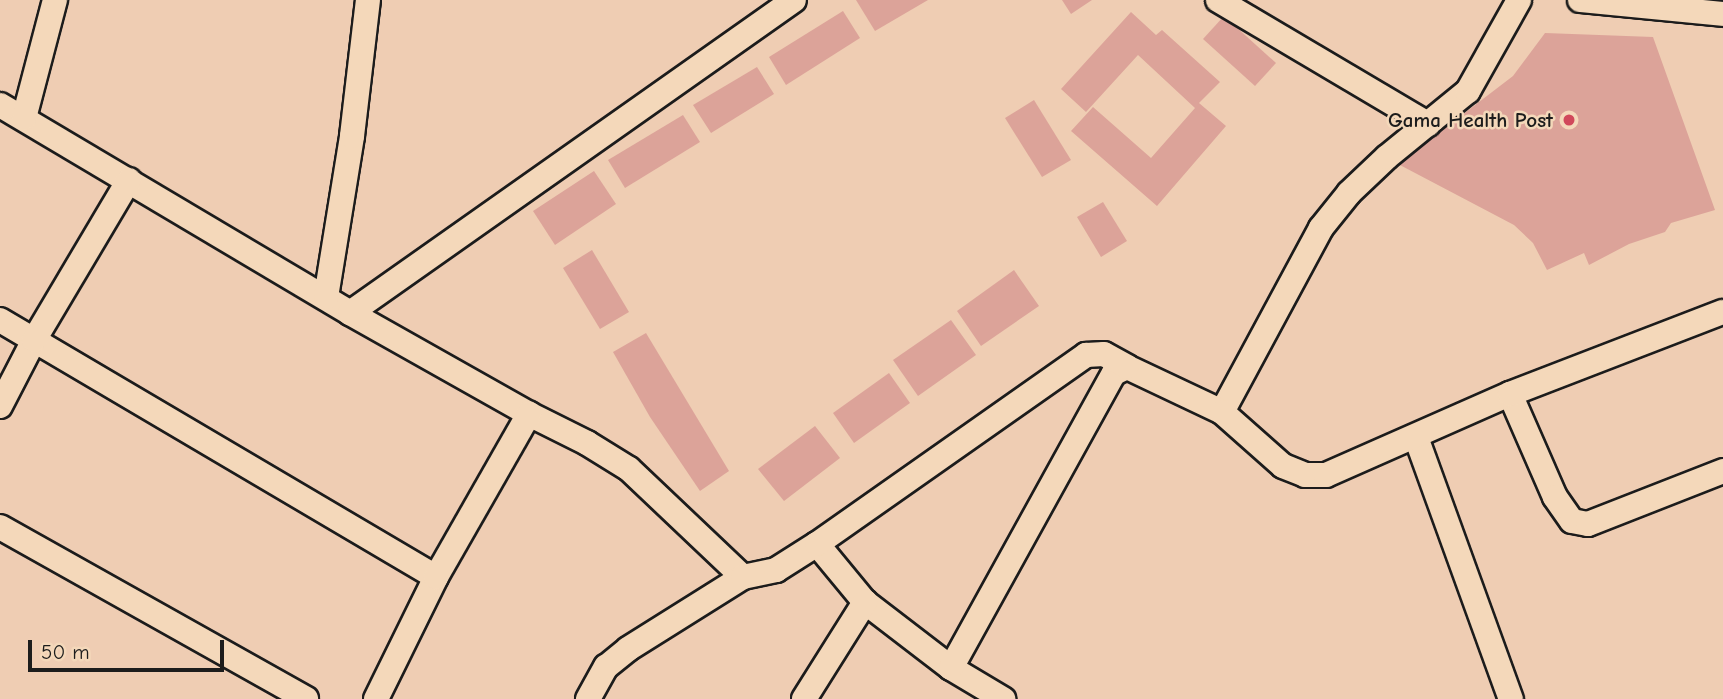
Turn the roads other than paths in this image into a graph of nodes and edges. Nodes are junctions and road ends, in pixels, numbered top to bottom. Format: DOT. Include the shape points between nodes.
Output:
graph roads {
  1 [pos="55,0"];
  2 [pos="368,0"];
  3 [pos="1219,0"];
  4 [pos="1519,0"];
  5 [pos="1580,0"];
  6 [pos="787,2"];
  7 [pos="1723,14"];
  8 [pos="0,105"];
  9 [pos="24,118"];
  10 [pos="1428,124"];
  11 [pos="129,180"];
  12 [pos="326,297"];
  13 [pos="1723,312"];
  14 [pos="350,313"];
  15 [pos="0,320"];
  16 [pos="34,340"];
  17 [pos="1126,367"];
  18 [pos="1510,394"];
  19 [pos="0,406"];
  20 [pos="1222,412"];
  21 [pos="529,414"];
  22 [pos="1416,437"];
  23 [pos="1723,471"];
  24 [pos="0,527"];
  25 [pos="817,544"];
  26 [pos="436,577"];
  27 [pos="743,577"];
  28 [pos="865,603"];
  29 [pos="951,668"];
  30 [pos="306,699"];
  31 [pos="376,699"];
  32 [pos="588,699"];
  33 [pos="804,699"];
  34 [pos="1002,699"];
  35 [pos="1511,699"];
  1 -- 9 [label="street"];
  2 -- 12 [label="street"];
  3 -- 10 [label="street"];
  4 -- 10 [label="street" via="1468,91"];
  5 -- 7 [label="street"];
  6 -- 14 [label="street"];
  8 -- 9 [label="street"];
  9 -- 11 [label="street"];
  10 -- 20 [label="street" via="1349,193 1321,228"];
  11 -- 12 [label="street"];
  11 -- 16 [label="street"];
  12 -- 14 [label="street"];
  13 -- 18 [label="street"];
  14 -- 21 [label="street"];
  15 -- 16 [label="street"];
  16 -- 19 [label="street"];
  16 -- 26 [label="street"];
  17 -- 20 [label="street"];
  17 -- 25 [label="street" via="1104,354 1086,355"];
  17 -- 29 [label="street" via="1114,373"];
  18 -- 22 [label="street"];
  18 -- 23 [label="street" via="1555,497 1572,521 1588,524"];
  20 -- 22 [label="street" via="1283,466 1305,475 1326,475"];
  21 -- 26 [label="street"];
  21 -- 27 [label="street" via="629,469"];
  22 -- 35 [label="street"];
  24 -- 30 [label="street"];
  25 -- 27 [label="street" via="776,570"];
  25 -- 28 [label="street"];
  26 -- 31 [label="street"];
  27 -- 32 [label="street" via="628,649 606,667"];
  28 -- 29 [label="street"];
  28 -- 33 [label="street"];
  29 -- 34 [label="street"];
}
